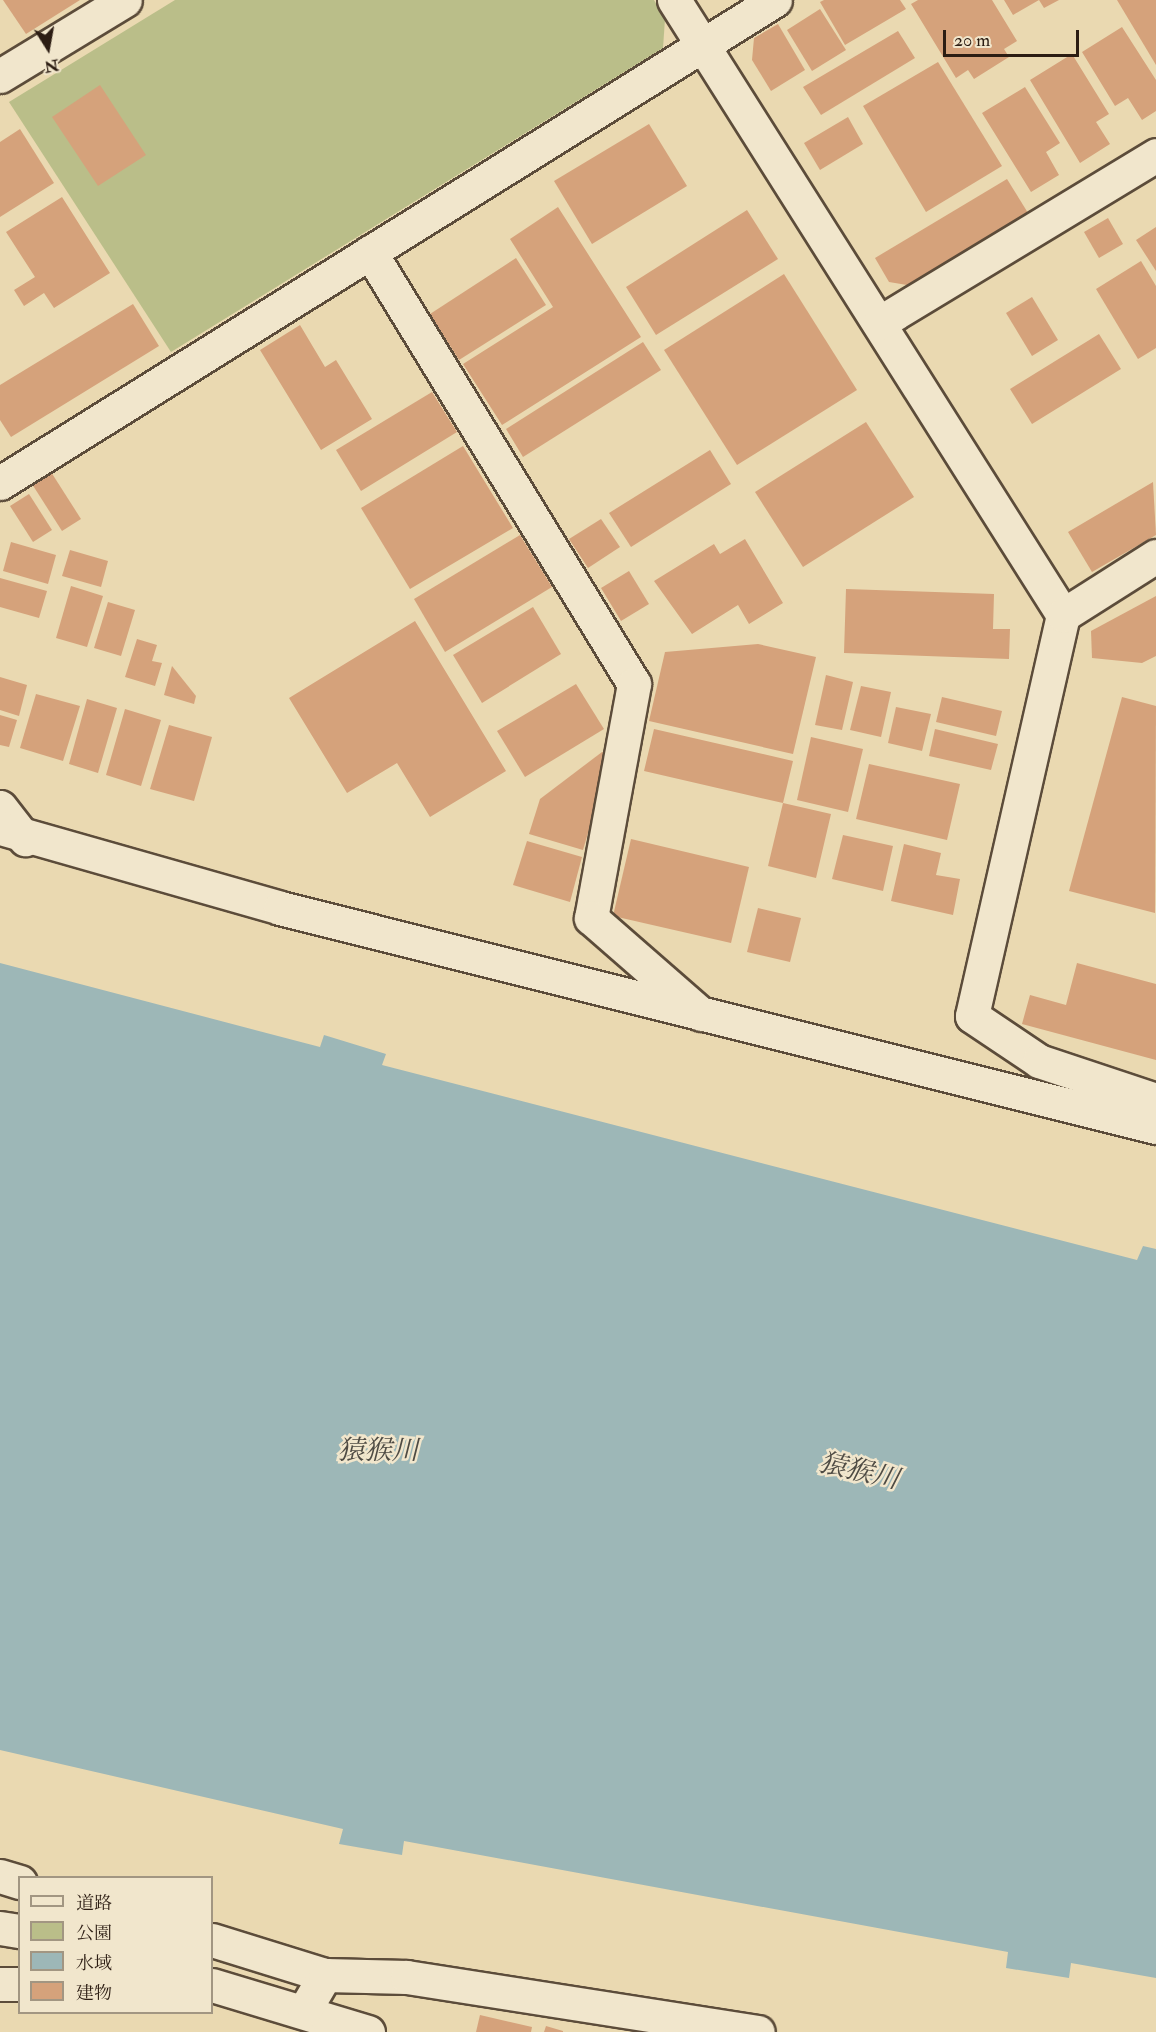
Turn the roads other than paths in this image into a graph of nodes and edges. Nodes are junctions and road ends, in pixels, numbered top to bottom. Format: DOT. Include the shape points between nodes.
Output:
graph roads {
  1 [pos="125,0"];
  2 [pos="674,0"];
  3 [pos="775,0"];
  4 [pos="702,45"];
  5 [pos="0,76"];
  6 [pos="1156,155"];
  7 [pos="370,252"];
  8 [pos="879,323"];
  9 [pos="0,483"];
  10 [pos="1156,556"];
  11 [pos="1062,615"];
  12 [pos="0,807"];
  13 [pos="13,834"];
  14 [pos="702,1014"];
  15 [pos="1156,1100"];
  16 [pos="1156,1127"];
  17 [pos="0,1876"];
  18 [pos="18,1881"];
  19 [pos="0,1928"];
  20 [pos="18,1931"];
  21 [pos="213,1940"];
  22 [pos="325,1975"];
  23 [pos="0,1983"];
  24 [pos="18,1984"];
  25 [pos="213,1985"];
  26 [pos="304,2011"];
  27 [pos="368,2032"];
  28 [pos="758,2032"];
  1 -- 5 [label="street"];
  2 -- 4 [label="street"];
  3 -- 4 [label="street"];
  4 -- 7 [label="street"];
  4 -- 8 [label="street"];
  6 -- 8 [label="street"];
  7 -- 9 [label="street"];
  7 -- 14 [label="street" via="633,684 591,918"];
  8 -- 11 [label="street"];
  10 -- 11 [label="street"];
  11 -- 15 [label="street" via="972,1016 1039,1061"];
  12 -- 13 [label="street"];
  13 -- 14 [label="street"];
  14 -- 16 [label="street"];
  17 -- 18 [label="street"];
  19 -- 20 [label="street"];
  21 -- 22 [label="street"];
  22 -- 26 [label="street"];
  22 -- 28 [label="street" via="407,1977"];
  23 -- 24 [label="street"];
  25 -- 26 [label="street"];
  26 -- 27 [label="street"];
}
